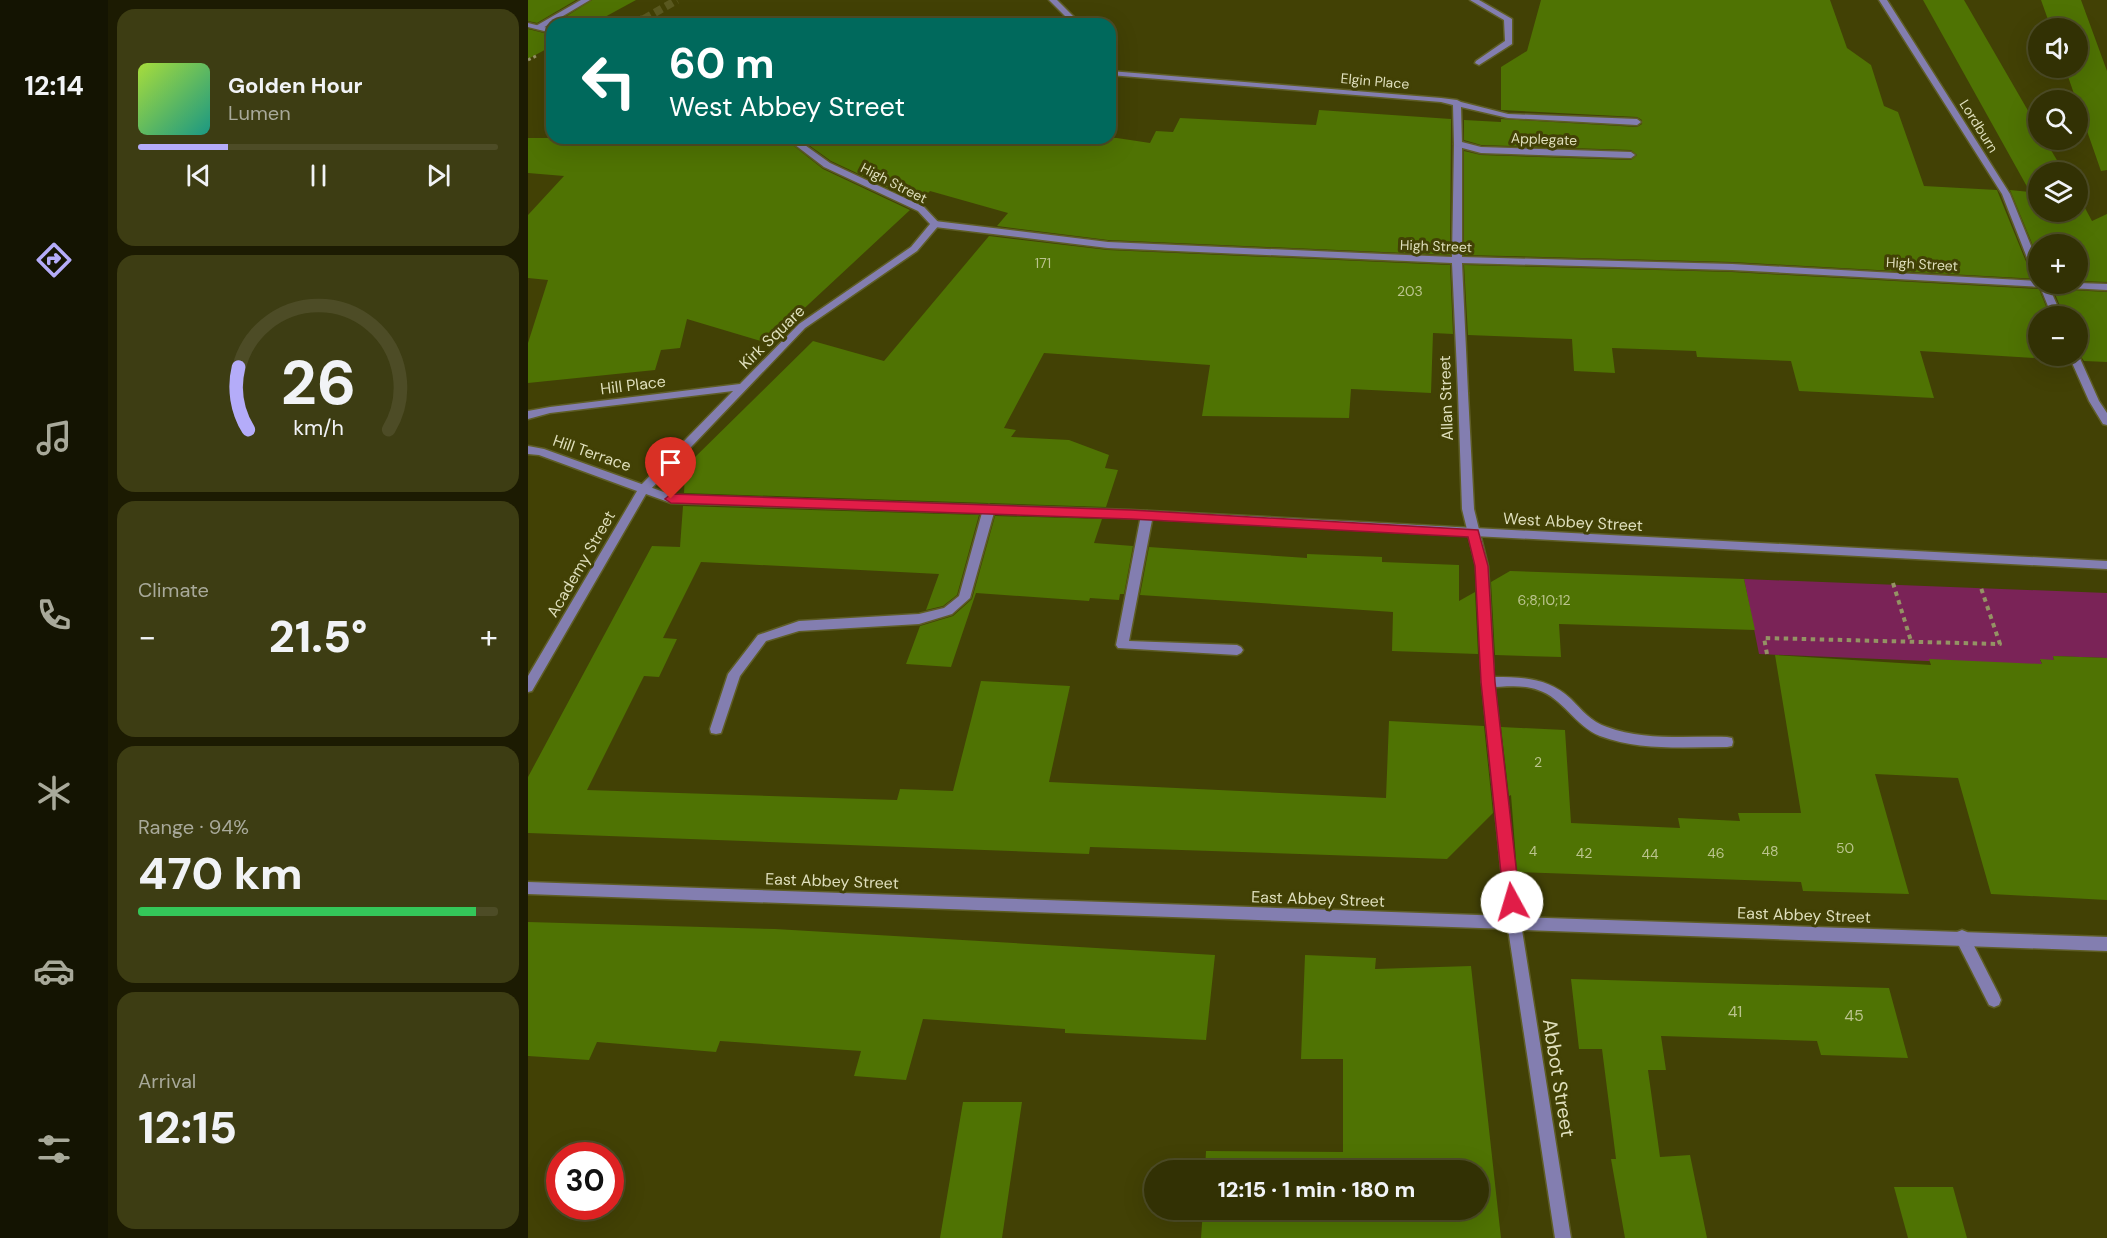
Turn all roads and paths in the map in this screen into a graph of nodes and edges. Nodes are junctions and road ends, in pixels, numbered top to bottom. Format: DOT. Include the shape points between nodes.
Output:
graph roads {
  1 [pos="586,0"];
  2 [pos="1053,0"];
  3 [pos="1474,0"];
  4 [pos="1883,0"];
  5 [pos="554,18"];
  6 [pos="1071,18"];
  7 [pos="546,22"];
  8 [pos="528,25"];
  9 [pos="538,27"];
  10 [pos="546,29"];
  11 [pos="1479,63"];
  12 [pos="1116,74"];
  13 [pos="1456,102"];
  14 [pos="1637,122"];
  15 [pos="798,144"];
  16 [pos="1458,144"];
  17 [pos="1631,155"];
  18 [pos="935,224"];
  19 [pos="2028,248"];
  20 [pos="1457,260"];
  21 [pos="2028,283"];
  22 [pos="2088,286"];
  23 [pos="2107,287"];
  24 [pos="2078,366"];
  25 [pos="741,387"];
  26 [pos="528,415"];
  27 [pos="2107,421"];
  28 [pos="528,450"];
  29 [pos="644,489"];
  30 [pos="989,509"];
  31 [pos="1147,515"];
  32 [pos="1474,533"];
  33 [pos="1885,553"];
  34 [pos="1970,558"];
  35 [pos="2107,565"];
  36 [pos="1911,641"];
  37 [pos="1237,650"];
  38 [pos="1767,654"];
  39 [pos="1488,682"];
  40 [pos="528,687"];
  41 [pos="716,729"];
  42 [pos="1727,742"];
  43 [pos="528,888"];
  44 [pos="1514,924"];
  45 [pos="1962,938"];
  46 [pos="2107,944"];
  47 [pos="1994,1000"];
  48 [pos="1563,1238"];
  1 -- 5 [label="street"];
  2 -- 6 [label="street"];
  3 -- 11 [label="street" via="1508,19 1510,30 1509,42"];
  4 -- 19 [label="street, Lordburn" via="2006,194"];
  7 -- 9 [label="street"];
  8 -- 9 [label="street"];
  9 -- 10 [label="street"];
  12 -- 13 [label="street, Elgin Place"];
  13 -- 14 [label="street, Elgin Place" via="1508,116"];
  13 -- 16 [label="street"];
  15 -- 18 [label="street, High Street" via="827,165 921,209"];
  16 -- 17 [label="street, Applegate" via="1481,150"];
  16 -- 20 [label="street"];
  18 -- 20 [label="street, High Street" via="1108,245"];
  18 -- 25 [label="street, Kirk Square" via="914,249 802,326"];
  20 -- 21 [label="street, High Street" via="1732,267"];
  20 -- 32 [label="street, Allan Street" via="1468,509"];
  22 -- 23 [label="street, High Street"];
  24 -- 27 [label="street"];
  25 -- 26 [label="street, Hill Place"];
  25 -- 29 [label="street, Kirk Square"];
  28 -- 29 [label="street, Hill Terrace"];
  29 -- 30 [label="street, West Abbey Street" via="671,499"];
  29 -- 40 [label="street, Academy Street"];
  30 -- 31 [label="street, West Abbey Street"];
  30 -- 41 [label="street" via="964,598 948,611 919,619 800,626 762,638 734,674"];
  31 -- 32 [label="street, West Abbey Street"];
  31 -- 37 [label="street" via="1122,645"];
  32 -- 33 [label="street, West Abbey Street"];
  32 -- 39 [label="street, Allan Street" via="1482,566"];
  33 -- 34 [label="street, West Abbey Street"];
  33 -- 36 [label="path"];
  34 -- 35 [label="street, West Abbey Street"];
  34 -- 36 [label="path" via="2000,644"];
  36 -- 38 [label="path" via="1764,638"];
  39 -- 42 [label="street" via="1536,684 1552,691 1584,723 1636,741"];
  39 -- 44 [label="street, Abbot Street"];
  43 -- 44 [label="street, East Abbey Street"];
  44 -- 45 [label="street, East Abbey Street"];
  44 -- 48 [label="street, Abbot Street"];
  45 -- 46 [label="street, East Abbey Street"];
  45 -- 47 [label="street"];
}
